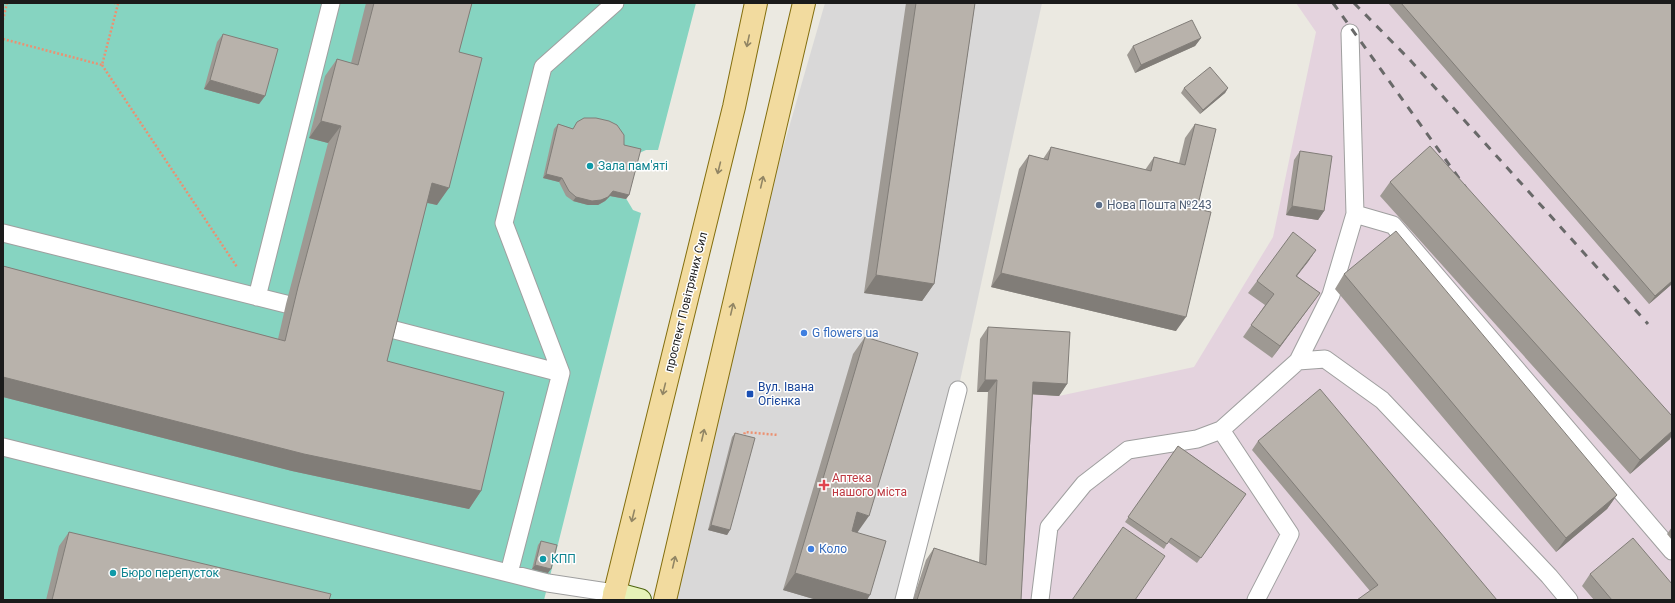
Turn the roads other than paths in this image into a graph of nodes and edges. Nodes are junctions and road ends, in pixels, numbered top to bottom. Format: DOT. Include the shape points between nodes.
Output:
graph roads {
  1 [pos="331,3"];
  2 [pos="615,3"];
  3 [pos="756,3"];
  4 [pos="804,3"];
  5 [pos="1350,33"];
  6 [pos="1355,214"];
  7 [pos="3,233"];
  8 [pos="258,297"];
  9 [pos="286,304"];
  10 [pos="387,328"];
  11 [pos="1298,361"];
  12 [pos="561,373"];
  13 [pos="958,390"];
  14 [pos="1221,430"];
  15 [pos="3,447"];
  16 [pos="1672,551"];
  17 [pos="509,573"];
  18 [pos="613,597"];
  19 [pos="640,600"];
  20 [pos="665,600"];
  21 [pos="904,600"];
  22 [pos="1040,600"];
  23 [pos="1256,600"];
  24 [pos="1569,600"];
  1 -- 8 [label="lane"];
  2 -- 12 [label="lane" via="543,67 504,223"];
  3 -- 18 [label="main road, проспект Повітряних Сил, one-way" via="734,107"];
  20 -- 4 [label="main road, one-way"];
  5 -- 6 [label="lane"];
  6 -- 11 [label="lane" via="1331,295"];
  6 -- 16 [label="lane" via="1393,225"];
  7 -- 8 [label="lane"];
  8 -- 9 [label="lane"];
  10 -- 12 [label="lane"];
  11 -- 14 [label="lane"];
  11 -- 24 [label="lane" via="1325,359 1382,400"];
  12 -- 17 [label="lane"];
  13 -- 21 [label="lane"];
  14 -- 22 [label="lane" via="1196,438 1128,450 1084,484 1049,526"];
  14 -- 23 [label="lane" via="1290,534"];
  15 -- 17 [label="lane"];
  17 -- 18 [label="lane"];
  18 -- 19 [label="street"];
}
